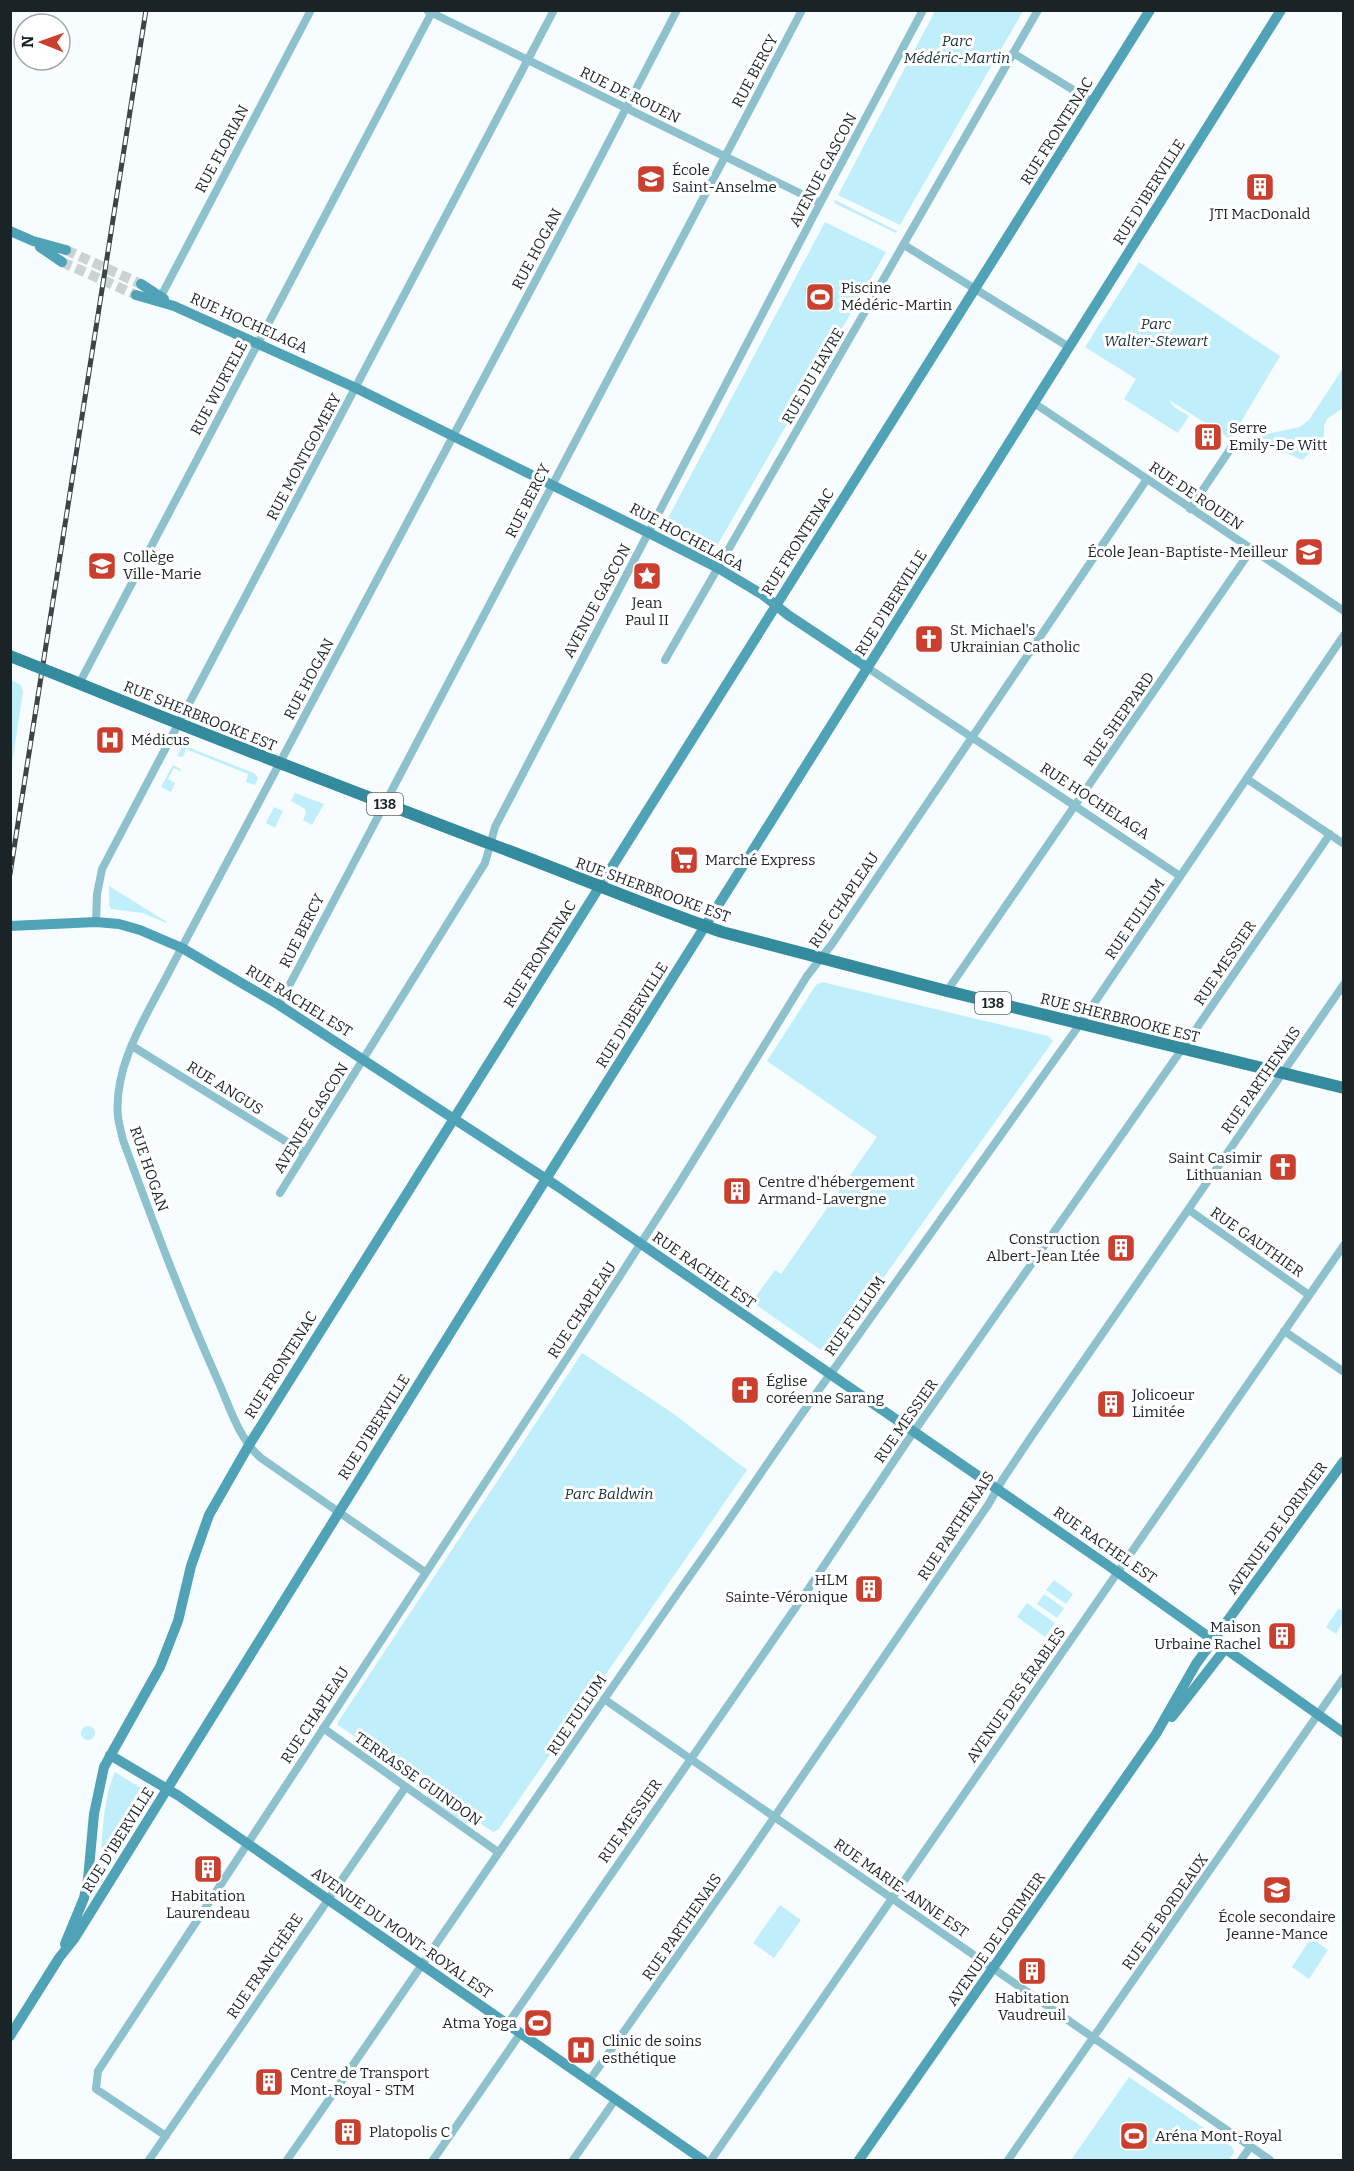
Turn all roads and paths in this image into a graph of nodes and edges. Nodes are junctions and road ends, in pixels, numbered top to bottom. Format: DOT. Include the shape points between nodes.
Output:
graph roads {
  1 [pos="311,10"];
  2 [pos="554,10"];
  3 [pos="677,10"];
  4 [pos="802,10"];
  5 [pos="923,10"];
  6 [pos="1038,10"];
  7 [pos="1150,10"];
  8 [pos="1281,10"];
  9 [pos="431,11"];
  10 [pos="1013,53"];
  11 [pos="529,59"];
  12 [pos="1093,102"];
  13 [pos="626,109"];
  14 [pos="724,157"];
  15 [pos="820,204"];
  16 [pos="10,231"];
  17 [pos="33,241"];
  18 [pos="904,245"];
  19 [pos="66,250"];
  20 [pos="62,261"];
  21 [pos="141,284"];
  22 [pos="975,290"];
  23 [pos="136,295"];
  24 [pos="160,299"];
  25 [pos="258,344"];
  26 [pos="1069,347"];
  27 [pos="356,388"];
  28 [pos="1034,403"];
  29 [pos="454,436"];
  30 [pos="1234,442"];
  31 [pos="1147,479"];
  32 [pos="552,484"];
  33 [pos="1190,509"];
  34 [pos="649,533"];
  35 [pos="1251,550"];
  36 [pos="718,568"];
  37 [pos="776,605"];
  38 [pos="1344,611"];
  39 [pos="1344,635"];
  40 [pos="10,656"];
  41 [pos="665,660"];
  42 [pos="868,668"];
  43 [pos="73,682"];
  44 [pos="178,725"];
  45 [pos="972,736"];
  46 [pos="279,764"];
  47 [pos="1247,779"];
  48 [pos="384,804"];
  49 [pos="1075,806"];
  50 [pos="1330,834"];
  51 [pos="1343,842"];
  52 [pos="490,844"];
  53 [pos="1180,876"];
  54 [pos="599,886"];
  55 [pos="96,922"];
  56 [pos="10,926"];
  57 [pos="705,927"];
  58 [pos="182,948"];
  59 [pos="820,959"];
  60 [pos="1344,984"];
  61 [pos="947,991"];
  62 [pos="279,1005"];
  63 [pos="1080,1023"];
  64 [pos="132,1046"];
  65 [pos="1183,1048"];
  66 [pos="364,1059"];
  67 [pos="1283,1074"];
  68 [pos="1344,1088"];
  69 [pos="455,1119"];
  70 [pos="305,1153"];
  71 [pos="546,1179"];
  72 [pos="280,1193"];
  73 [pos="1189,1210"];
  74 [pos="641,1244"];
  75 [pos="1344,1245"];
  76 [pos="1309,1295"];
  77 [pos="1284,1331"];
  78 [pos="1344,1372"];
  79 [pos="830,1374"];
  80 [pos="914,1432"];
  81 [pos="249,1445"];
  82 [pos="1344,1461"];
  83 [pos="997,1490"];
  84 [pos="338,1513"];
  85 [pos="425,1572"];
  86 [pos="1118,1572"];
  87 [pos="1213,1641"];
  88 [pos="1225,1649"];
  89 [pos="1344,1677"];
  90 [pos="604,1699"];
  91 [pos="1317,1715"];
  92 [pos="323,1728"];
  93 [pos="1344,1733"];
  94 [pos="1156,1734"];
  95 [pos="110,1755"];
  96 [pos="690,1759"];
  97 [pos="168,1788"];
  98 [pos="405,1788"];
  99 [pos="774,1816"];
  100 [pos="247,1843"];
  101 [pos="498,1852"];
  102 [pos="328,1898"];
  103 [pos="892,1898"];
  104 [pos="59,1958"];
  105 [pos="422,1965"];
  106 [pos="994,1969"];
  107 [pos="507,2025"];
  108 [pos="520,2034"];
  109 [pos="10,2036"];
  110 [pos="1093,2040"];
  111 [pos="589,2081"];
  112 [pos="615,2100"];
  113 [pos="166,2136"];
  114 [pos="1250,2147"];
  115 [pos="149,2160"];
  116 [pos="287,2160"];
  117 [pos="433,2160"];
  118 [pos="573,2160"];
  119 [pos="703,2160"];
  120 [pos="711,2160"];
  121 [pos="859,2160"];
  122 [pos="1008,2160"];
  123 [pos="1241,2160"];
  124 [pos="1270,2160"];
  1 -- 24 [label="street, RUE FLORIAN"];
  2 -- 11 [label="street, RUE MONTGOMERY"];
  3 -- 13 [label="street, RUE HOGAN"];
  4 -- 14 [label="street, RUE BERCY"];
  5 -- 15 [label="street, AVENUE GASCON"];
  6 -- 10 [label="street, RUE DU HAVRE"];
  7 -- 12 [label="main road, RUE FRONTENAC"];
  8 -- 26 [label="main road, RUE D'IBERVILLE"];
  9 -- 11 [label="street, RUE DE ROUEN"];
  9 -- 25 [label="street, RUE WURTELE"];
  10 -- 12 [label="street"];
  10 -- 18 [label="street, RUE DU HAVRE"];
  11 -- 13 [label="street, RUE DE ROUEN"];
  11 -- 27 [label="street, RUE MONTGOMERY"];
  12 -- 22 [label="main road, RUE FRONTENAC"];
  13 -- 14 [label="street, RUE DE ROUEN"];
  13 -- 29 [label="street, RUE HOGAN"];
  14 -- 15 [label="street, RUE DE ROUEN"];
  14 -- 32 [label="street, RUE BERCY"];
  15 -- 34 [label="street, AVENUE GASCON"];
  16 -- 17 [label="main road"];
  17 -- 19 [label="main road"];
  17 -- 20 [label="main road"];
  18 -- 22 [label="street"];
  18 -- 36 [label="street, RUE DU HAVRE"];
  21 -- 24 [label="main road, RUE HOCHELAGA"];
  22 -- 26 [label="street"];
  22 -- 37 [label="main road, RUE FRONTENAC"];
  23 -- 24 [label="main road, RUE HOCHELAGA"];
  24 -- 25 [label="main road, RUE HOCHELAGA"];
  25 -- 27 [label="main road, RUE HOCHELAGA"];
  25 -- 43 [label="street, RUE WURTELE"];
  26 -- 28 [label="main road, RUE D'IBERVILLE"];
  27 -- 29 [label="main road, RUE HOCHELAGA"];
  27 -- 44 [label="street, RUE MONTGOMERY"];
  28 -- 31 [label="street, RUE DE ROUEN"];
  28 -- 42 [label="main road, RUE D'IBERVILLE"];
  29 -- 32 [label="main road, RUE HOCHELAGA"];
  29 -- 46 [label="street, RUE HOGAN"];
  30 -- 33 [label="street"];
  31 -- 33 [label="street, RUE DE ROUEN"];
  31 -- 45 [label="street, RUE CHAPLEAU"];
  32 -- 34 [label="main road, RUE HOCHELAGA"];
  32 -- 48 [label="street, RUE BERCY"];
  33 -- 35 [label="street, RUE DE ROUEN"];
  34 -- 36 [label="main road, RUE HOCHELAGA"];
  34 -- 52 [label="street, AVENUE GASCON" via="495,827"];
  35 -- 38 [label="street, RUE DE ROUEN"];
  35 -- 49 [label="street, RUE SHEPPARD"];
  36 -- 37 [label="main road, RUE HOCHELAGA"];
  36 -- 41 [label="street, RUE DU HAVRE"];
  37 -- 42 [label="main road, RUE HOCHELAGA"];
  37 -- 54 [label="main road, RUE FRONTENAC"];
  39 -- 47 [label="street, RUE FULLUM"];
  40 -- 43 [label="main road, RUE SHERBROOKE EST / 138, bridge"];
  42 -- 45 [label="street, RUE HOCHELAGA"];
  42 -- 57 [label="main road, RUE D'IBERVILLE"];
  43 -- 44 [label="main road, RUE SHERBROOKE EST / 138"];
  44 -- 46 [label="main road, RUE SHERBROOKE EST / 138"];
  44 -- 55 [label="street, RUE MONTGOMERY" via="102,868"];
  45 -- 49 [label="street, RUE HOCHELAGA"];
  45 -- 59 [label="street, RUE CHAPLEAU"];
  46 -- 48 [label="main road, RUE SHERBROOKE EST / 138"];
  46 -- 58 [label="street, RUE HOGAN"];
  47 -- 50 [label="street"];
  47 -- 53 [label="street, RUE FULLUM"];
  48 -- 52 [label="main road, RUE SHERBROOKE EST / 138"];
  48 -- 62 [label="street, RUE BERCY"];
  49 -- 53 [label="street, RUE HOCHELAGA"];
  49 -- 61 [label="street, RUE SHEPPARD"];
  50 -- 51 [label="street"];
  50 -- 65 [label="street, RUE MESSIER"];
  52 -- 54 [label="main road, RUE SHERBROOKE EST / 138"];
  52 -- 66 [label="street, AVENUE GASCON" via="485,862"];
  53 -- 63 [label="street, RUE FULLUM"];
  54 -- 57 [label="main road, RUE SHERBROOKE EST / 138"];
  54 -- 69 [label="main road, RUE FRONTENAC"];
  55 -- 56 [label="main road, RUE RACHEL EST"];
  55 -- 58 [label="main road, RUE RACHEL EST" via="140,930"];
  57 -- 59 [label="main road, RUE SHERBROOKE EST / 138"];
  57 -- 71 [label="main road, RUE D'IBERVILLE"];
  58 -- 62 [label="main road, RUE RACHEL EST"];
  58 -- 64 [label="street, RUE HOGAN"];
  59 -- 61 [label="main road, RUE SHERBROOKE EST / 138"];
  59 -- 74 [label="street, RUE CHAPLEAU"];
  60 -- 67 [label="street, RUE PARTHENAIS"];
  61 -- 63 [label="main road, RUE SHERBROOKE EST / 138"];
  62 -- 66 [label="main road, RUE RACHEL EST"];
  63 -- 65 [label="main road, RUE SHERBROOKE EST / 138"];
  63 -- 79 [label="street, RUE FULLUM"];
  64 -- 70 [label="street, RUE ANGUS"];
  64 -- 81 [label="street, RUE HOGAN" via="119,1088 118,1117 123,1140 173,1277"];
  65 -- 67 [label="main road, RUE SHERBROOKE EST / 138"];
  65 -- 80 [label="street, RUE MESSIER"];
  66 -- 69 [label="main road, RUE RACHEL EST"];
  66 -- 70 [label="street, AVENUE GASCON"];
  67 -- 68 [label="main road, RUE SHERBROOKE EST / 138"];
  67 -- 73 [label="street, RUE PARTHENAIS"];
  69 -- 71 [label="main road, RUE RACHEL EST"];
  69 -- 81 [label="main road, RUE FRONTENAC"];
  70 -- 72 [label="street, AVENUE GASCON"];
  71 -- 74 [label="main road, RUE RACHEL EST"];
  71 -- 84 [label="main road, RUE D'IBERVILLE"];
  73 -- 76 [label="street, RUE GAUTHIER"];
  73 -- 83 [label="street, RUE PARTHENAIS"];
  74 -- 79 [label="main road, RUE RACHEL EST"];
  74 -- 85 [label="street, RUE CHAPLEAU"];
  75 -- 76 [label="street, AVENUE DES ÉRABLES"];
  76 -- 77 [label="street, AVENUE DES ÉRABLES"];
  77 -- 78 [label="street"];
  77 -- 86 [label="street, AVENUE DES ÉRABLES"];
  79 -- 80 [label="main road, RUE RACHEL EST"];
  79 -- 90 [label="street, RUE FULLUM"];
  80 -- 83 [label="main road, RUE RACHEL EST"];
  80 -- 96 [label="street, RUE MESSIER"];
  81 -- 84 [label="street" via="261,1458"];
  81 -- 95 [label="main road, RUE FRONTENAC" via="209,1515 178,1621 160,1667"];
  82 -- 87 [label="main road, AVENUE DE LORIMIER"];
  83 -- 86 [label="main road, RUE RACHEL EST"];
  83 -- 99 [label="street, RUE PARTHENAIS"];
  84 -- 85 [label="street"];
  84 -- 97 [label="main road, RUE D'IBERVILLE"];
  85 -- 92 [label="street, RUE CHAPLEAU"];
  86 -- 87 [label="main road, RUE RACHEL EST"];
  86 -- 103 [label="street, AVENUE DES ÉRABLES"];
  87 -- 88 [label="main road, RUE RACHEL EST"];
  87 -- 94 [label="main road, AVENUE DE LORIMIER"];
  88 -- 91 [label="main road, RUE RACHEL EST"];
  88 -- 94 [label="main road, AVENUE DE LORIMIER"];
  89 -- 91 [label="street, RUE DE BORDEAUX"];
  90 -- 96 [label="street, RUE MARIE-ANNE EST"];
  90 -- 101 [label="street, RUE FULLUM"];
  91 -- 93 [label="main road, RUE RACHEL EST"];
  91 -- 110 [label="street, RUE DE BORDEAUX"];
  92 -- 98 [label="street, TERRASSE GUINDON"];
  92 -- 100 [label="street, RUE CHAPLEAU"];
  94 -- 106 [label="main road, AVENUE DE LORIMIER"];
  95 -- 97 [label="main road, AVENUE DU MONT-ROYAL EST"];
  95 -- 104 [label="main road, RUE FRONTENAC" via="97,1791 84,1898"];
  96 -- 99 [label="street, RUE MARIE-ANNE EST"];
  96 -- 107 [label="street, RUE MESSIER"];
  97 -- 100 [label="main road, AVENUE DU MONT-ROYAL EST"];
  97 -- 104 [label="main road, RUE D'IBERVILLE"];
  98 -- 101 [label="street, TERRASSE GUINDON"];
  98 -- 102 [label="street, RUE FRANCHÈRE"];
  99 -- 103 [label="street, RUE MARIE-ANNE EST"];
  99 -- 111 [label="street, RUE PARTHENAIS"];
  100 -- 102 [label="main road, AVENUE DU MONT-ROYAL EST"];
  100 -- 113 [label="street, RUE CHAPLEAU" via="98,2071 96,2089"];
  101 -- 105 [label="street, RUE FULLUM"];
  102 -- 105 [label="main road, AVENUE DU MONT-ROYAL EST"];
  102 -- 113 [label="street, RUE FRANCHÈRE"];
  103 -- 106 [label="street, RUE MARIE-ANNE EST"];
  103 -- 120 [label="street, AVENUE DES ÉRABLES"];
  104 -- 109 [label="main road, RUE D'IBERVILLE"];
  105 -- 107 [label="main road, AVENUE DU MONT-ROYAL EST"];
  105 -- 116 [label="street, RUE FULLUM"];
  106 -- 110 [label="street, RUE MARIE-ANNE EST"];
  106 -- 121 [label="main road, AVENUE DE LORIMIER"];
  107 -- 108 [label="main road, AVENUE DU MONT-ROYAL EST"];
  108 -- 111 [label="main road, AVENUE DU MONT-ROYAL EST"];
  108 -- 117 [label="street"];
  110 -- 114 [label="street, RUE MARIE-ANNE EST"];
  110 -- 122 [label="street, RUE DE BORDEAUX"];
  111 -- 112 [label="main road, AVENUE DU MONT-ROYAL EST"];
  112 -- 118 [label="street"];
  112 -- 119 [label="main road, AVENUE DU MONT-ROYAL EST"];
  113 -- 115 [label="street, RUE FRANCHÈRE"];
  114 -- 123 [label="street"];
  114 -- 124 [label="street, RUE MARIE-ANNE EST"];
}
